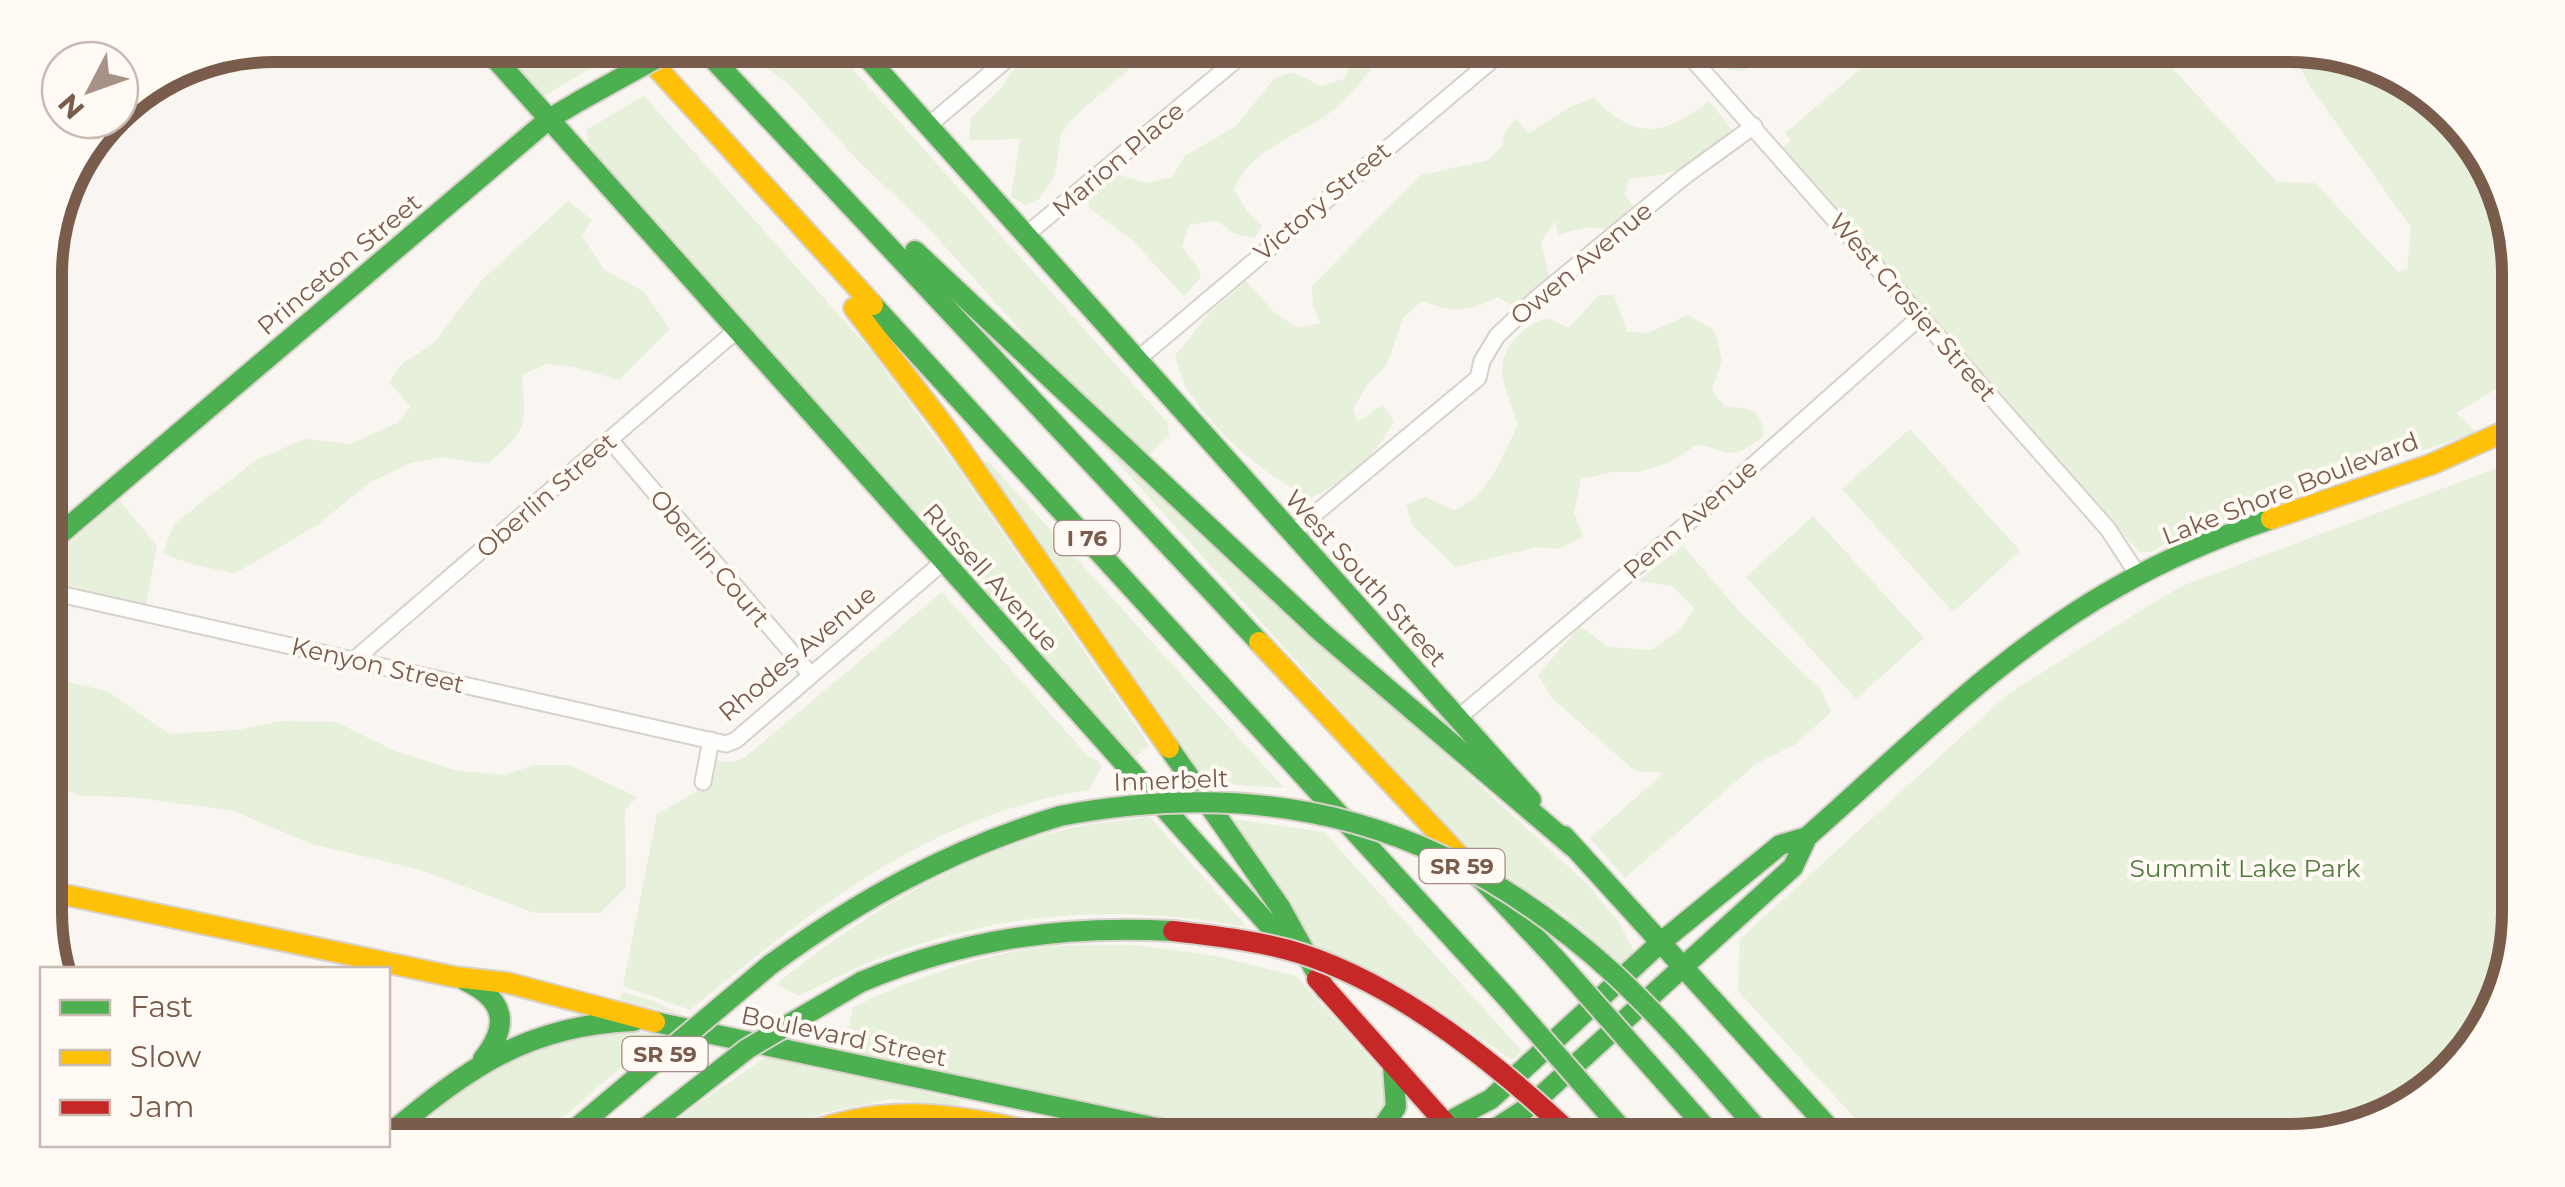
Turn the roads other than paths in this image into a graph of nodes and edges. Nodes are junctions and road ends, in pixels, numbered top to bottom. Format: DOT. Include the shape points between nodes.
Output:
graph roads {
  1 [pos="498,62"];
  2 [pos="649,62"];
  3 [pos="651,62"];
  4 [pos="715,62"];
  5 [pos="871,62"];
  6 [pos="1004,62"];
  7 [pos="1234,62"];
  8 [pos="1489,62"];
  9 [pos="1696,62"];
  10 [pos="722,70"];
  11 [pos="666,79"];
  12 [pos="549,119"];
  13 [pos="929,126"];
  14 [pos="1754,126"];
  15 [pos="1027,234"];
  16 [pos="1921,316"];
  17 [pos="738,330"];
  18 [pos="1138,359"];
  19 [pos="2502,432"];
  20 [pos="610,440"];
  21 [pos="63,532"];
  22 [pos="1292,533"];
  23 [pos="943,562"];
  24 [pos="2138,574"];
  25 [pos="62,595"];
  26 [pos="354,660"];
  27 [pos="811,675"];
  28 [pos="1457,719"];
  29 [pos="710,740"];
  30 [pos="703,782"];
  31 [pos="1807,838"];
  32 [pos="1573,847"];
  33 [pos="62,894"];
  34 [pos="1660,944"];
  35 [pos="1681,966"];
  36 [pos="455,977"];
  37 [pos="1326,990"];
  38 [pos="656,1022"];
  39 [pos="479,1064"];
  40 [pos="1392,1064"];
  41 [pos="1446,1123"];
  42 [pos="1386,1124"];
  43 [pos="1441,1124"];
  44 [pos="1502,1124"];
  45 [pos="1561,1124"];
  46 [pos="1618,1124"];
  47 [pos="1702,1124"];
  48 [pos="1753,1124"];
  49 [pos="1826,1124"];
  50 [pos="401,1125"];
  51 [pos="580,1125"];
  52 [pos="650,1125"];
  53 [pos="826,1125"];
  54 [pos="995,1125"];
  55 [pos="1141,1125"];
  1 -- 12 [label="main road, Russell Avenue"];
  2 -- 12 [label="main road, Princeton Street, bridge"];
  3 -- 11 [label="main road, I 76"];
  4 -- 10 [label="main road, I 76"];
  5 -- 13 [label="main road, West South Street"];
  6 -- 13 [label="street"];
  7 -- 15 [label="street, Marion Place"];
  8 -- 18 [label="street, Victory Street"];
  9 -- 14 [label="street, West Crosier Street"];
  10 -- 32 [label="main road" via="1124,450 1480,773"];
  10 -- 47 [label="main road, I 76, bridge"];
  11 -- 37 [label="main road" via="945,426 1280,908"];
  11 -- 46 [label="main road, I 76, bridge"];
  12 -- 17 [label="main road, Russell Avenue"];
  12 -- 21 [label="main road, Princeton Street"];
  13 -- 15 [label="main road, West South Street"];
  14 -- 16 [label="street, West Crosier Street"];
  14 -- 22 [label="street, Owen Avenue" via="1537,298 1497,336 1468,388"];
  15 -- 18 [label="main road, West South Street"];
  16 -- 24 [label="street, West Crosier Street" via="2108,529"];
  16 -- 28 [label="street, Penn Avenue"];
  17 -- 20 [label="street, Oberlin Street"];
  17 -- 23 [label="main road, Russell Avenue"];
  18 -- 22 [label="main road, West South Street"];
  19 -- 24 [label="main road, Lake Shore Boulevard"];
  20 -- 26 [label="street, Oberlin Street"];
  20 -- 27 [label="street, Oberlin Court"];
  22 -- 28 [label="main road, West South Street"];
  23 -- 27 [label="street, Rhodes Avenue"];
  23 -- 37 [label="main road, Russell Avenue"];
  24 -- 31 [label="main road, Lake Shore Boulevard" via="2030,644"];
  25 -- 26 [label="street, Kenyon Street"];
  26 -- 29 [label="street, Kenyon Street"];
  27 -- 29 [label="street, Rhodes Avenue" via="736,740"];
  28 -- 32 [label="main road, West South Street"];
  29 -- 30 [label="street, Rhodes Avenue"];
  31 -- 34 [label="main road, Lake Shore Boulevard" via="1780,845"];
  31 -- 35 [label="main road, Lake Shore Boulevard" via="1793,868"];
  32 -- 34 [label="main road, West South Street"];
  33 -- 36 [label="main road, Boulevard Street"];
  34 -- 35 [label="main road, West South Street"];
  34 -- 41 [label="main road" via="1506,1087"];
  35 -- 44 [label="main road"];
  35 -- 49 [label="main road, West South Street"];
  36 -- 38 [label="main road, Boulevard Street" via="508,982"];
  36 -- 39 [label="main road, Boulevard Street" via="486,992 502,1011 502,1032"];
  37 -- 40 [label="main road, Russell Avenue"];
  38 -- 39 [label="main road" via="617,1020 558,1030"];
  38 -- 55 [label="main road, Boulevard Street"];
  39 -- 50 [label="main road"];
  40 -- 41 [label="main road, Russell Avenue"];
  40 -- 42 [label="main road" via="1400,1096"];
  41 -- 43 [label="main road"];
  45 -- 52 [label="main road, SR 59, bridge" via="1447,1029 1303,954 1220,936 1102,926 1002,936 928,954 861,982 746,1049"];
  48 -- 51 [label="main road, Innerbelt / SR 59, bridge" via="1592,955 1508,894 1380,829 1287,808 1220,802 1141,803 1060,816 974,842 894,880 770,966"];
  53 -- 54 [label="main road" via="893,1110"];
}
